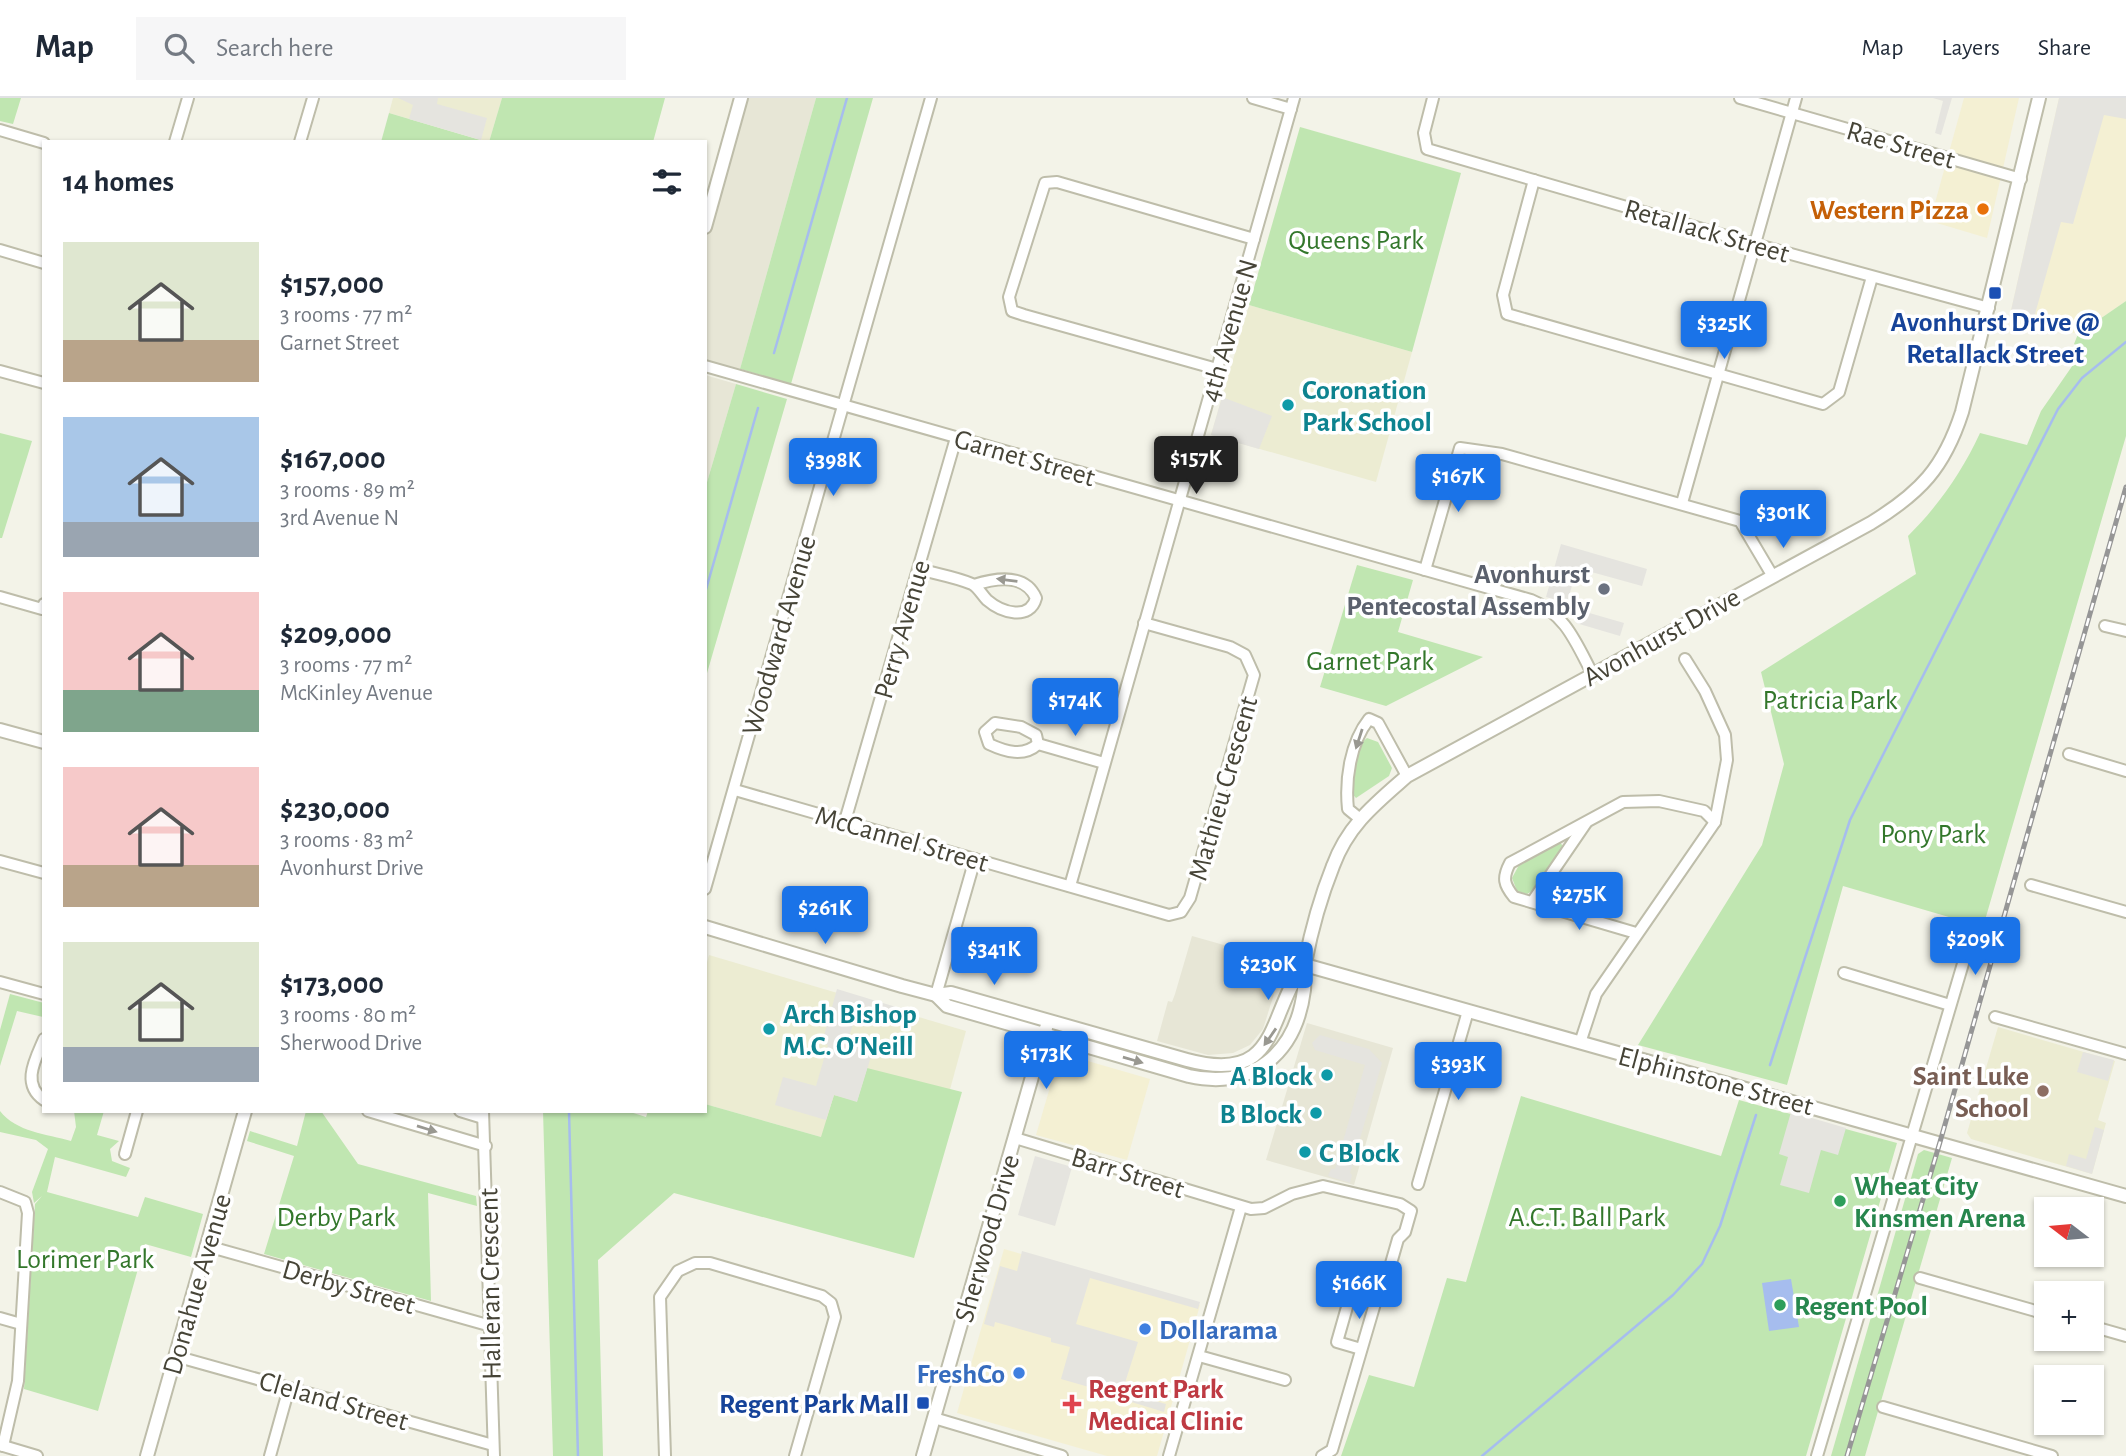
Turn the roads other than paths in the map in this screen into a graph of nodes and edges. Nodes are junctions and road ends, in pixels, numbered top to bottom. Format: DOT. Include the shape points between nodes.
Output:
graph roads {
  1 [pos="188,98"];
  2 [pos="311,98"];
  3 [pos="741,98"];
  4 [pos="931,98"];
  5 [pos="1253,98"];
  6 [pos="1433,98"];
  7 [pos="1740,98"];
  8 [pos="1796,98"];
  9 [pos="2039,98"];
  10 [pos="1292,103"];
  11 [pos="1792,113"];
  12 [pos="0,130"];
  13 [pos="176,140"];
  14 [pos="300,140"];
  15 [pos="42,142"];
  16 [pos="2021,178"];
  17 [pos="1534,180"];
  18 [pos="707,220"];
  19 [pos="1254,239"];
  20 [pos="1754,244"];
  21 [pos="0,250"];
  22 [pos="42,262"];
  23 [pos="1872,277"];
  24 [pos="1989,307"];
  25 [pos="707,367"];
  26 [pos="1217,369"];
  27 [pos="0,371"];
  28 [pos="1717,375"];
  29 [pos="42,382"];
  30 [pos="843,404"];
  31 [pos="956,438"];
  32 [pos="1179,501"];
  33 [pos="1682,503"];
  34 [pos="919,569"];
  35 [pos="1425,570"];
  36 [pos="1772,575"];
  37 [pos="974,585"];
  38 [pos="0,597"];
  39 [pos="42,609"];
  40 [pos="1144,624"];
  41 [pos="2105,626"];
  42 [pos="2126,631"];
  43 [pos="1685,659"];
  44 [pos="1593,675"];
  45 [pos="0,730"];
  46 [pos="42,741"];
  47 [pos="1038,744"];
  48 [pos="2068,754"];
  49 [pos="1104,763"];
  50 [pos="2126,771"];
  51 [pos="1407,776"];
  52 [pos="735,790"];
  53 [pos="1359,818"];
  54 [pos="1588,820"];
  55 [pos="845,821"];
  56 [pos="1715,822"];
  57 [pos="975,859"];
  58 [pos="0,861"];
  59 [pos="42,872"];
  60 [pos="707,882"];
  61 [pos="2031,885"];
  62 [pos="1070,886"];
  63 [pos="1532,902"];
  64 [pos="2126,912"];
  65 [pos="707,928"];
  66 [pos="1636,933"];
  67 [pos="1970,940"];
  68 [pos="1305,965"];
  69 [pos="1844,973"];
  70 [pos="0,982"];
  71 [pos="42,993"];
  72 [pos="936,995"];
  73 [pos="1950,1004"];
  74 [pos="1468,1011"];
  75 [pos="1995,1017"];
  76 [pos="1048,1021"];
  77 [pos="1044,1035"];
  78 [pos="1580,1043"];
  79 [pos="42,1045"];
  80 [pos="2126,1054"];
  81 [pos="42,1098"];
  82 [pos="136,1113"];
  83 [pos="244,1113"];
  84 [pos="375,1113"];
  85 [pos="483,1115"];
  86 [pos="1913,1134"];
  87 [pos="1015,1138"];
  88 [pos="486,1146"];
  89 [pos="125,1154"];
  90 [pos="1418,1184"];
  91 [pos="0,1192"];
  92 [pos="2126,1196"];
  93 [pos="1241,1207"];
  94 [pos="207,1246"];
  95 [pos="1920,1278"];
  96 [pos="1376,1300"];
  97 [pos="2034,1311"];
  98 [pos="0,1318"];
  99 [pos="21,1324"];
  100 [pos="491,1326"];
  101 [pos="2104,1330"];
  102 [pos="2126,1336"];
  103 [pos="1361,1349"];
  104 [pos="176,1356"];
  105 [pos="1199,1356"];
  106 [pos="1285,1380"];
  107 [pos="289,1388"];
  108 [pos="1883,1407"];
  109 [pos="934,1418"];
  110 [pos="1,1446"];
  111 [pos="493,1451"];
  112 [pos="37,1456"];
  113 [pos="147,1456"];
  114 [pos="270,1456"];
  115 [pos="666,1456"];
  116 [pos="795,1456"];
  117 [pos="923,1456"];
  118 [pos="1062,1456"];
  119 [pos="1169,1456"];
  120 [pos="1322,1456"];
  121 [pos="1817,1456"];
  122 [pos="2052,1456"];
  1 -- 13 [label="street"];
  2 -- 14 [label="street"];
  3 -- 18 [label="street"];
  4 -- 30 [label="street, Woodward Avenue"];
  5 -- 10 [label="street"];
  6 -- 17 [label="street, Retallack Street" via="1424,133 1427,149"];
  7 -- 11 [label="street, Rae Street"];
  8 -- 11 [label="street"];
  9 -- 16 [label="street, Avonhurst Drive"];
  10 -- 19 [label="street, 4th Avenue N"];
  11 -- 16 [label="street, Rae Street"];
  11 -- 20 [label="street"];
  12 -- 15 [label="street"];
  16 -- 24 [label="street, Avonhurst Drive"];
  17 -- 20 [label="street, Retallack Street"];
  17 -- 28 [label="street" via="1503,295 1507,314"];
  19 -- 26 [label="street, 4th Avenue N"];
  19 -- 26 [label="street" via="1057,182 1045,183 1009,297 1012,311"];
  20 -- 23 [label="street, Retallack Street"];
  20 -- 28 [label="street"];
  21 -- 22 [label="street"];
  23 -- 24 [label="street, Retallack Street"];
  23 -- 28 [label="street" via="1839,393 1823,404"];
  24 -- 36 [label="street, Avonhurst Drive" via="1953,443 1933,474 1906,501"];
  25 -- 30 [label="street, Garnet Street"];
  26 -- 32 [label="street, 4th Avenue N"];
  27 -- 29 [label="street"];
  28 -- 33 [label="street"];
  30 -- 31 [label="street, Garnet Street"];
  30 -- 52 [label="street, Woodward Avenue"];
  31 -- 32 [label="street, Garnet Street"];
  31 -- 34 [label="street, Perry Avenue"];
  32 -- 35 [label="street, Garnet Street"];
  32 -- 40 [label="street, 4th Avenue N"];
  33 -- 35 [label="street" via="1502,454 1460,448"];
  33 -- 36 [label="street" via="1740,521"];
  34 -- 37 [label="street"];
  34 -- 55 [label="street, Perry Avenue"];
  35 -- 44 [label="street, Garnet Street" via="1547,607 1563,621"];
  36 -- 44 [label="street, Avonhurst Drive"];
  37 -- 37 [label="street, one-way" via="989,601 1017,612 1034,607 1036,598 1025,583 994,579"];
  38 -- 39 [label="street"];
  40 -- 49 [label="street, 4th Avenue N"];
  40 -- 62 [label="street, Mathieu Crescent" via="1230,647 1245,655 1254,676 1190,898 1181,912 1169,915"];
  41 -- 42 [label="street"];
  43 -- 56 [label="street" via="1725,736 1727,761"];
  44 -- 51 [label="street, Avonhurst Drive"];
  45 -- 46 [label="street"];
  47 -- 47 [label="street" via="1036,735 1014,725 995,723 985,732 989,744 1009,751 1030,752"];
  47 -- 49 [label="street"];
  48 -- 50 [label="street"];
  49 -- 62 [label="street, 4th Avenue N"];
  51 -- 53 [label="street, Avonhurst Drive"];
  51 -- 53 [label="street, one-way" via="1378,723 1369,719 1345,783 1348,809"];
  52 -- 55 [label="street, McCannel Street"];
  52 -- 60 [label="street, Woodward Avenue"];
  53 -- 68 [label="street, Avonhurst Drive" via="1333,865"];
  54 -- 56 [label="street" via="1623,802 1659,800 1703,811"];
  54 -- 63 [label="street"];
  54 -- 63 [label="street" via="1510,863 1505,887 1514,897"];
  55 -- 57 [label="street, McCannel Street"];
  56 -- 66 [label="street"];
  57 -- 62 [label="street, McCannel Street"];
  57 -- 72 [label="street"];
  58 -- 59 [label="street"];
  61 -- 64 [label="street"];
  63 -- 66 [label="street"];
  65 -- 72 [label="street"];
  66 -- 78 [label="street" via="1596,994"];
  67 -- 73 [label="street"];
  68 -- 74 [label="street, Elphinstone Street"];
  68 -- 76 [label="street, Avonhurst Drive, one-way" via="1291,984 1271,1037 1233,1064 1206,1065"];
  77 -- 68 [label="street, Avonhurst Drive, one-way" via="1211,1081 1245,1075 1260,1069 1287,1040 1304,991"];
  69 -- 73 [label="street"];
  70 -- 71 [label="street"];
  72 -- 76 [label="street" via="951,993"];
  72 -- 77 [label="street" via="947,1006"];
  73 -- 86 [label="street"];
  74 -- 78 [label="street, Elphinstone Street"];
  74 -- 90 [label="street"];
  75 -- 80 [label="street"];
  76 -- 77 [label="street, Sherwood Drive"];
  77 -- 87 [label="street, Sherwood Drive"];
  78 -- 86 [label="street, Elphinstone Street"];
  79 -- 81 [label="street" via="31,1077"];
  82 -- 89 [label="street"];
  83 -- 94 [label="street, Donahue Avenue"];
  84 -- 88 [label="street, one-way"];
  85 -- 88 [label="street, Halleran Crescent"];
  86 -- 92 [label="street, Elphinstone Street"];
  86 -- 121 [label="street"];
  87 -- 93 [label="street, Barr Street"];
  87 -- 109 [label="street, Sherwood Drive"];
  88 -- 100 [label="street, Halleran Crescent"];
  91 -- 99 [label="street" via="20,1198 27,1207"];
  93 -- 96 [label="street" via="1264,1208 1323,1186 1400,1204 1410,1211 1405,1232 1398,1239 1382,1295"];
  93 -- 105 [label="street"];
  94 -- 100 [label="street, Derby Street"];
  94 -- 104 [label="street, Donahue Avenue"];
  95 -- 97 [label="street"];
  96 -- 103 [label="street"];
  96 -- 103 [label="street" via="1351,1293 1337,1342"];
  98 -- 99 [label="street"];
  99 -- 110 [label="street" via="17,1392"];
  100 -- 111 [label="street, Halleran Crescent"];
  101 -- 102 [label="street"];
  103 -- 120 [label="street" via="1332,1450"];
  104 -- 107 [label="street, Cleland Street"];
  104 -- 113 [label="street, Donahue Avenue"];
  105 -- 106 [label="street"];
  105 -- 119 [label="street"];
  107 -- 111 [label="street, Cleland Street"];
  107 -- 114 [label="street"];
  108 -- 122 [label="street"];
  109 -- 117 [label="street, Sherwood Drive"];
  109 -- 118 [label="street"];
  110 -- 112 [label="street"];
  115 -- 116 [label="street" via="660,1297 678,1271 695,1263 710,1263 822,1296 831,1303 835,1317"];
}
